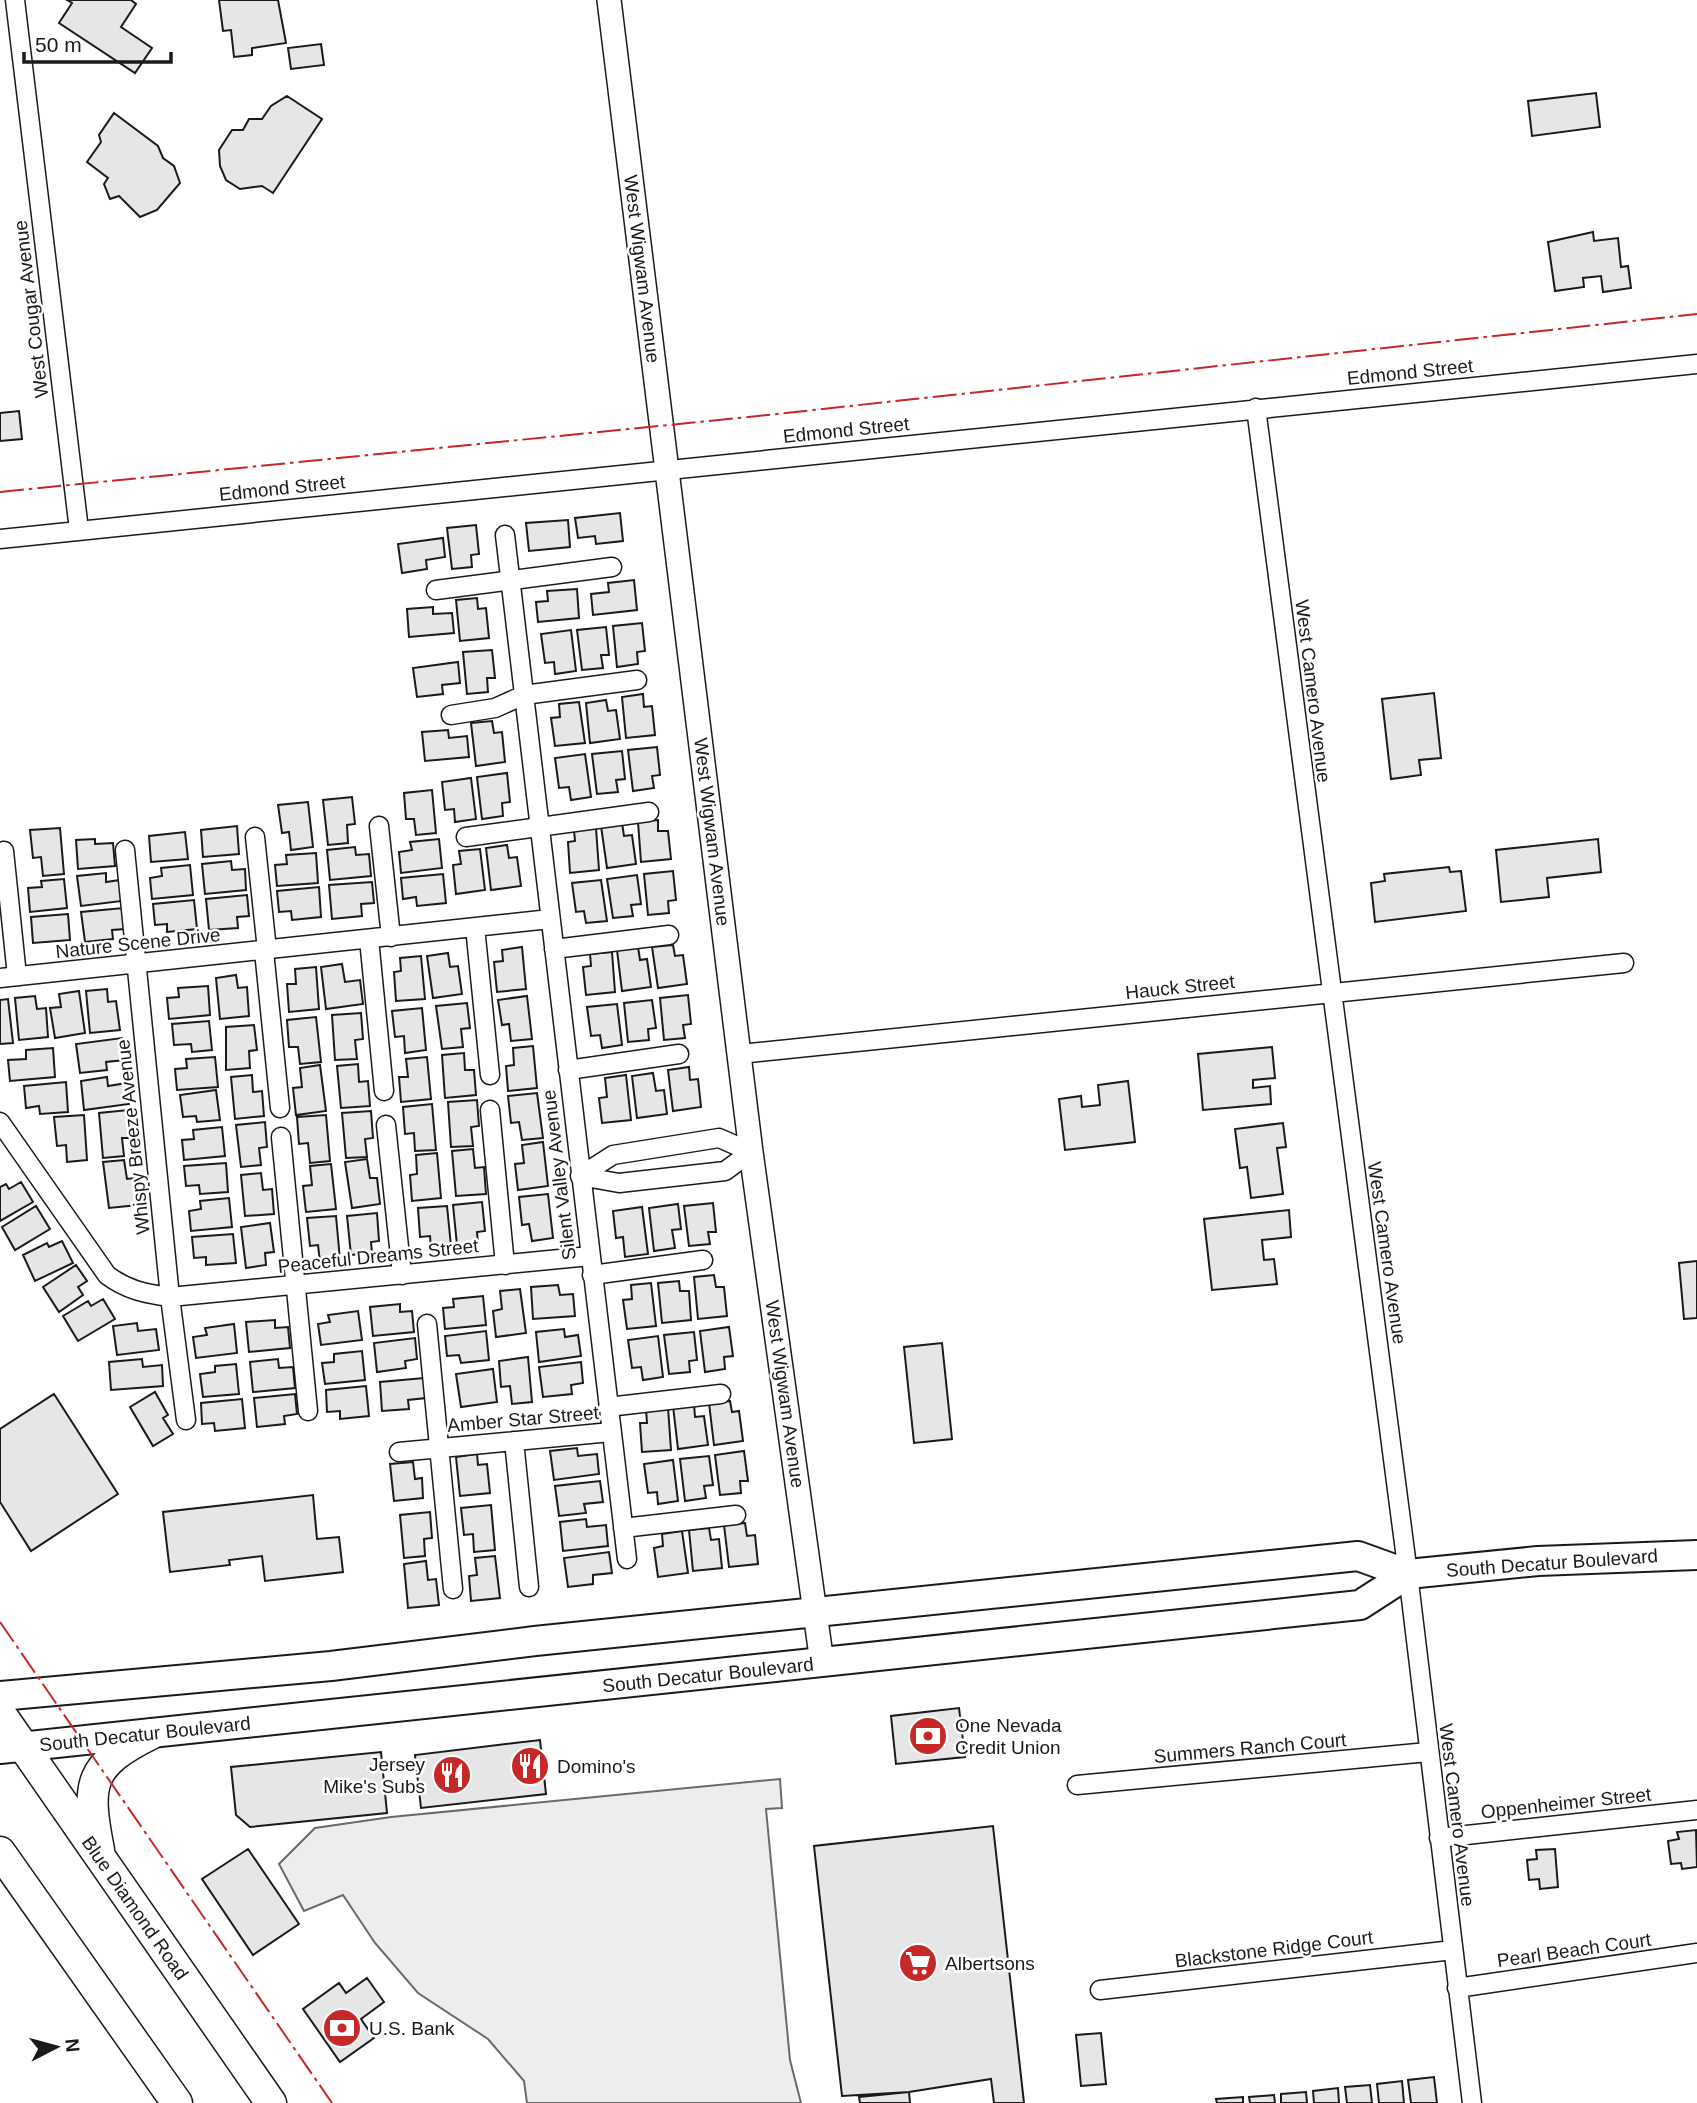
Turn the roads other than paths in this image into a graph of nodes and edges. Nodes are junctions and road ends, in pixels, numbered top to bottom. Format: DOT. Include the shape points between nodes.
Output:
graph roads {
  1 [pos="15,0"];
  2 [pos="609,0"];
  3 [pos="1697,364"];
  4 [pos="1256,408"];
  5 [pos="667,469"];
  6 [pos="79,530"];
  7 [pos="505,535"];
  8 [pos="0,538"];
  9 [pos="612,567"];
  10 [pos="510,581"];
  11 [pos="436,590"];
  12 [pos="637,680"];
  13 [pos="524,695"];
  14 [pos="451,715"];
  15 [pos="649,812"];
  16 [pos="539,825"];
  17 [pos="379,826"];
  18 [pos="255,837"];
  19 [pos="466,837"];
  20 [pos="125,850"];
  21 [pos="4,851"];
  22 [pos="550,919"];
  23 [pos="475,927"];
  24 [pos="669,935"];
  25 [pos="391,937"];
  26 [pos="369,939"];
  27 [pos="554,949"];
  28 [pos="265,951"];
  29 [pos="1624,962"];
  30 [pos="137,965"];
  31 [pos="9,977"];
  32 [pos="1331,993"];
  33 [pos="679,1054"];
  34 [pos="740,1054"];
  35 [pos="568,1070"];
  36 [pos="489,1075"];
  37 [pos="384,1091"];
  38 [pos="279,1108"];
  39 [pos="490,1110"];
  40 [pos="0,1122"];
  41 [pos="386,1125"];
  42 [pos="281,1138"];
  43 [pos="751,1152"];
  44 [pos="580,1176"];
  45 [pos="590,1256"];
  46 [pos="703,1260"];
  47 [pos="505,1265"];
  48 [pos="402,1275"];
  49 [pos="592,1275"];
  50 [pos="296,1285"];
  51 [pos="170,1297"];
  52 [pos="427,1324"];
  53 [pos="722,1394"];
  54 [pos="608,1407"];
  55 [pos="307,1412"];
  56 [pos="186,1420"];
  57 [pos="611,1432"];
  58 [pos="514,1441"];
  59 [pos="439,1448"];
  60 [pos="400,1452"];
  61 [pos="736,1515"];
  62 [pos="623,1528"];
  63 [pos="1697,1555"];
  64 [pos="627,1559"];
  65 [pos="1408,1574"];
  66 [pos="529,1587"];
  67 [pos="453,1589"];
  68 [pos="815,1612"];
  69 [pos="822,1663"];
  70 [pos="0,1696"];
  71 [pos="0,1713"];
  72 [pos="151,1734"];
  73 [pos="11,1748"];
  74 [pos="1428,1752"];
  75 [pos="1077,1785"];
  76 [pos="1697,1810"];
  77 [pos="1439,1838"];
  78 [pos="0,1852"];
  79 [pos="102,1861"];
  80 [pos="1453,1950"];
  81 [pos="1697,1953"];
  82 [pos="1457,1988"];
  83 [pos="1100,1990"];
  84 [pos="177,2103"];
  85 [pos="271,2103"];
  86 [pos="1472,2103"];
  1 -- 6 [label="street, West Cougar Avenue"];
  2 -- 5 [label="street, West Wigwam Avenue"];
  3 -- 4 [label="street, Edmond Street"];
  4 -- 5 [label="street, Edmond Street"];
  4 -- 32 [label="street, West Camero Avenue"];
  5 -- 6 [label="street, Edmond Street"];
  5 -- 34 [label="street, West Wigwam Avenue"];
  6 -- 8 [label="street, Edmond Street"];
  7 -- 10 [label="street, Silent Valley Avenue"];
  9 -- 10 [label="street"];
  10 -- 11 [label="street"];
  10 -- 13 [label="street, Silent Valley Avenue"];
  12 -- 13 [label="street"];
  13 -- 14 [label="street" via="495,708"];
  13 -- 16 [label="street, Silent Valley Avenue"];
  15 -- 16 [label="street"];
  16 -- 19 [label="street"];
  16 -- 22 [label="street, Silent Valley Avenue"];
  17 -- 25 [label="street"];
  18 -- 28 [label="street"];
  20 -- 30 [label="street, Whispy Breeze Avenue"];
  21 -- 31 [label="street, Nature Scene Drive"];
  22 -- 23 [label="street, Nature Scene Drive"];
  22 -- 27 [label="street, Silent Valley Avenue"];
  23 -- 25 [label="street, Nature Scene Drive"];
  23 -- 36 [label="street"];
  24 -- 27 [label="street"];
  25 -- 26 [label="street, Nature Scene Drive"];
  26 -- 28 [label="street, Nature Scene Drive"];
  26 -- 37 [label="street"];
  27 -- 35 [label="street, Silent Valley Avenue"];
  28 -- 30 [label="street, Nature Scene Drive"];
  28 -- 38 [label="street"];
  29 -- 32 [label="street, Hauck Street"];
  30 -- 31 [label="street, Nature Scene Drive"];
  30 -- 51 [label="street, Whispy Breeze Avenue"];
  32 -- 34 [label="street, Hauck Street"];
  32 -- 65 [label="street, West Camero Avenue"];
  33 -- 35 [label="street, Silent Valley Avenue"];
  34 -- 43 [label="street, West Wigwam Avenue"];
  35 -- 44 [label="street, Silent Valley Avenue"];
  39 -- 47 [label="street"];
  40 -- 51 [label="street, Peaceful Dreams Street" via="107,1275 122,1287"];
  41 -- 48 [label="street"];
  42 -- 50 [label="street"];
  43 -- 44 [label="street" via="725,1171 619,1183"];
  43 -- 44 [label="street" via="719,1138 613,1155"];
  43 -- 68 [label="street, West Wigwam Avenue"];
  44 -- 45 [label="street, Silent Valley Avenue"];
  45 -- 47 [label="street, Peaceful Dreams Street"];
  45 -- 49 [label="street, Silent Valley Avenue"];
  46 -- 49 [label="street, Silent Valley Avenue"];
  47 -- 48 [label="street, Peaceful Dreams Street"];
  48 -- 50 [label="street, Peaceful Dreams Street"];
  49 -- 54 [label="street, Silent Valley Avenue"];
  50 -- 51 [label="street, Peaceful Dreams Street"];
  50 -- 55 [label="street"];
  51 -- 56 [label="street, Whispy Breeze Avenue"];
  52 -- 59 [label="street, Amber Star Street"];
  53 -- 54 [label="street"];
  54 -- 57 [label="street, Silent Valley Avenue"];
  57 -- 58 [label="street, Amber Star Street"];
  57 -- 62 [label="street, Silent Valley Avenue"];
  58 -- 59 [label="street, Amber Star Street"];
  58 -- 66 [label="street"];
  59 -- 60 [label="street, Amber Star Street"];
  59 -- 67 [label="street, Amber Star Street"];
  61 -- 62 [label="street"];
  62 -- 64 [label="street, Silent Valley Avenue"];
  63 -- 65 [label="main road, South Decatur Boulevard" via="1538,1561"];
  65 -- 68 [label="main road, South Decatur Boulevard" via="1358,1556"];
  65 -- 69 [label="main road, South Decatur Boulevard" via="1360,1605"];
  65 -- 74 [label="street, West Camero Avenue"];
  68 -- 69 [label="street, West Wigwam Avenue"];
  68 -- 70 [label="main road, South Decatur Boulevard" via="343,1665"];
  69 -- 72 [label="main road, South Decatur Boulevard"];
  71 -- 73 [label="highway, Blue Diamond Road"];
  72 -- 73 [label="main road, South Decatur Boulevard"];
  72 -- 79 [label="highway" via="116,1753 98,1771 92,1813"];
  73 -- 79 [label="highway, Blue Diamond Road"];
  74 -- 75 [label="street, Summers Ranch Court"];
  74 -- 77 [label="street, West Camero Avenue"];
  76 -- 77 [label="street, Oppenheimer Street"];
  77 -- 80 [label="street, West Camero Avenue"];
  78 -- 84 [label="highway"];
  79 -- 85 [label="highway, Blue Diamond Road"];
  80 -- 82 [label="street, West Camero Avenue"];
  80 -- 83 [label="street, Blackstone Ridge Court"];
  81 -- 82 [label="street, Pearl Beach Court"];
  82 -- 86 [label="street, West Camero Avenue"];
}
